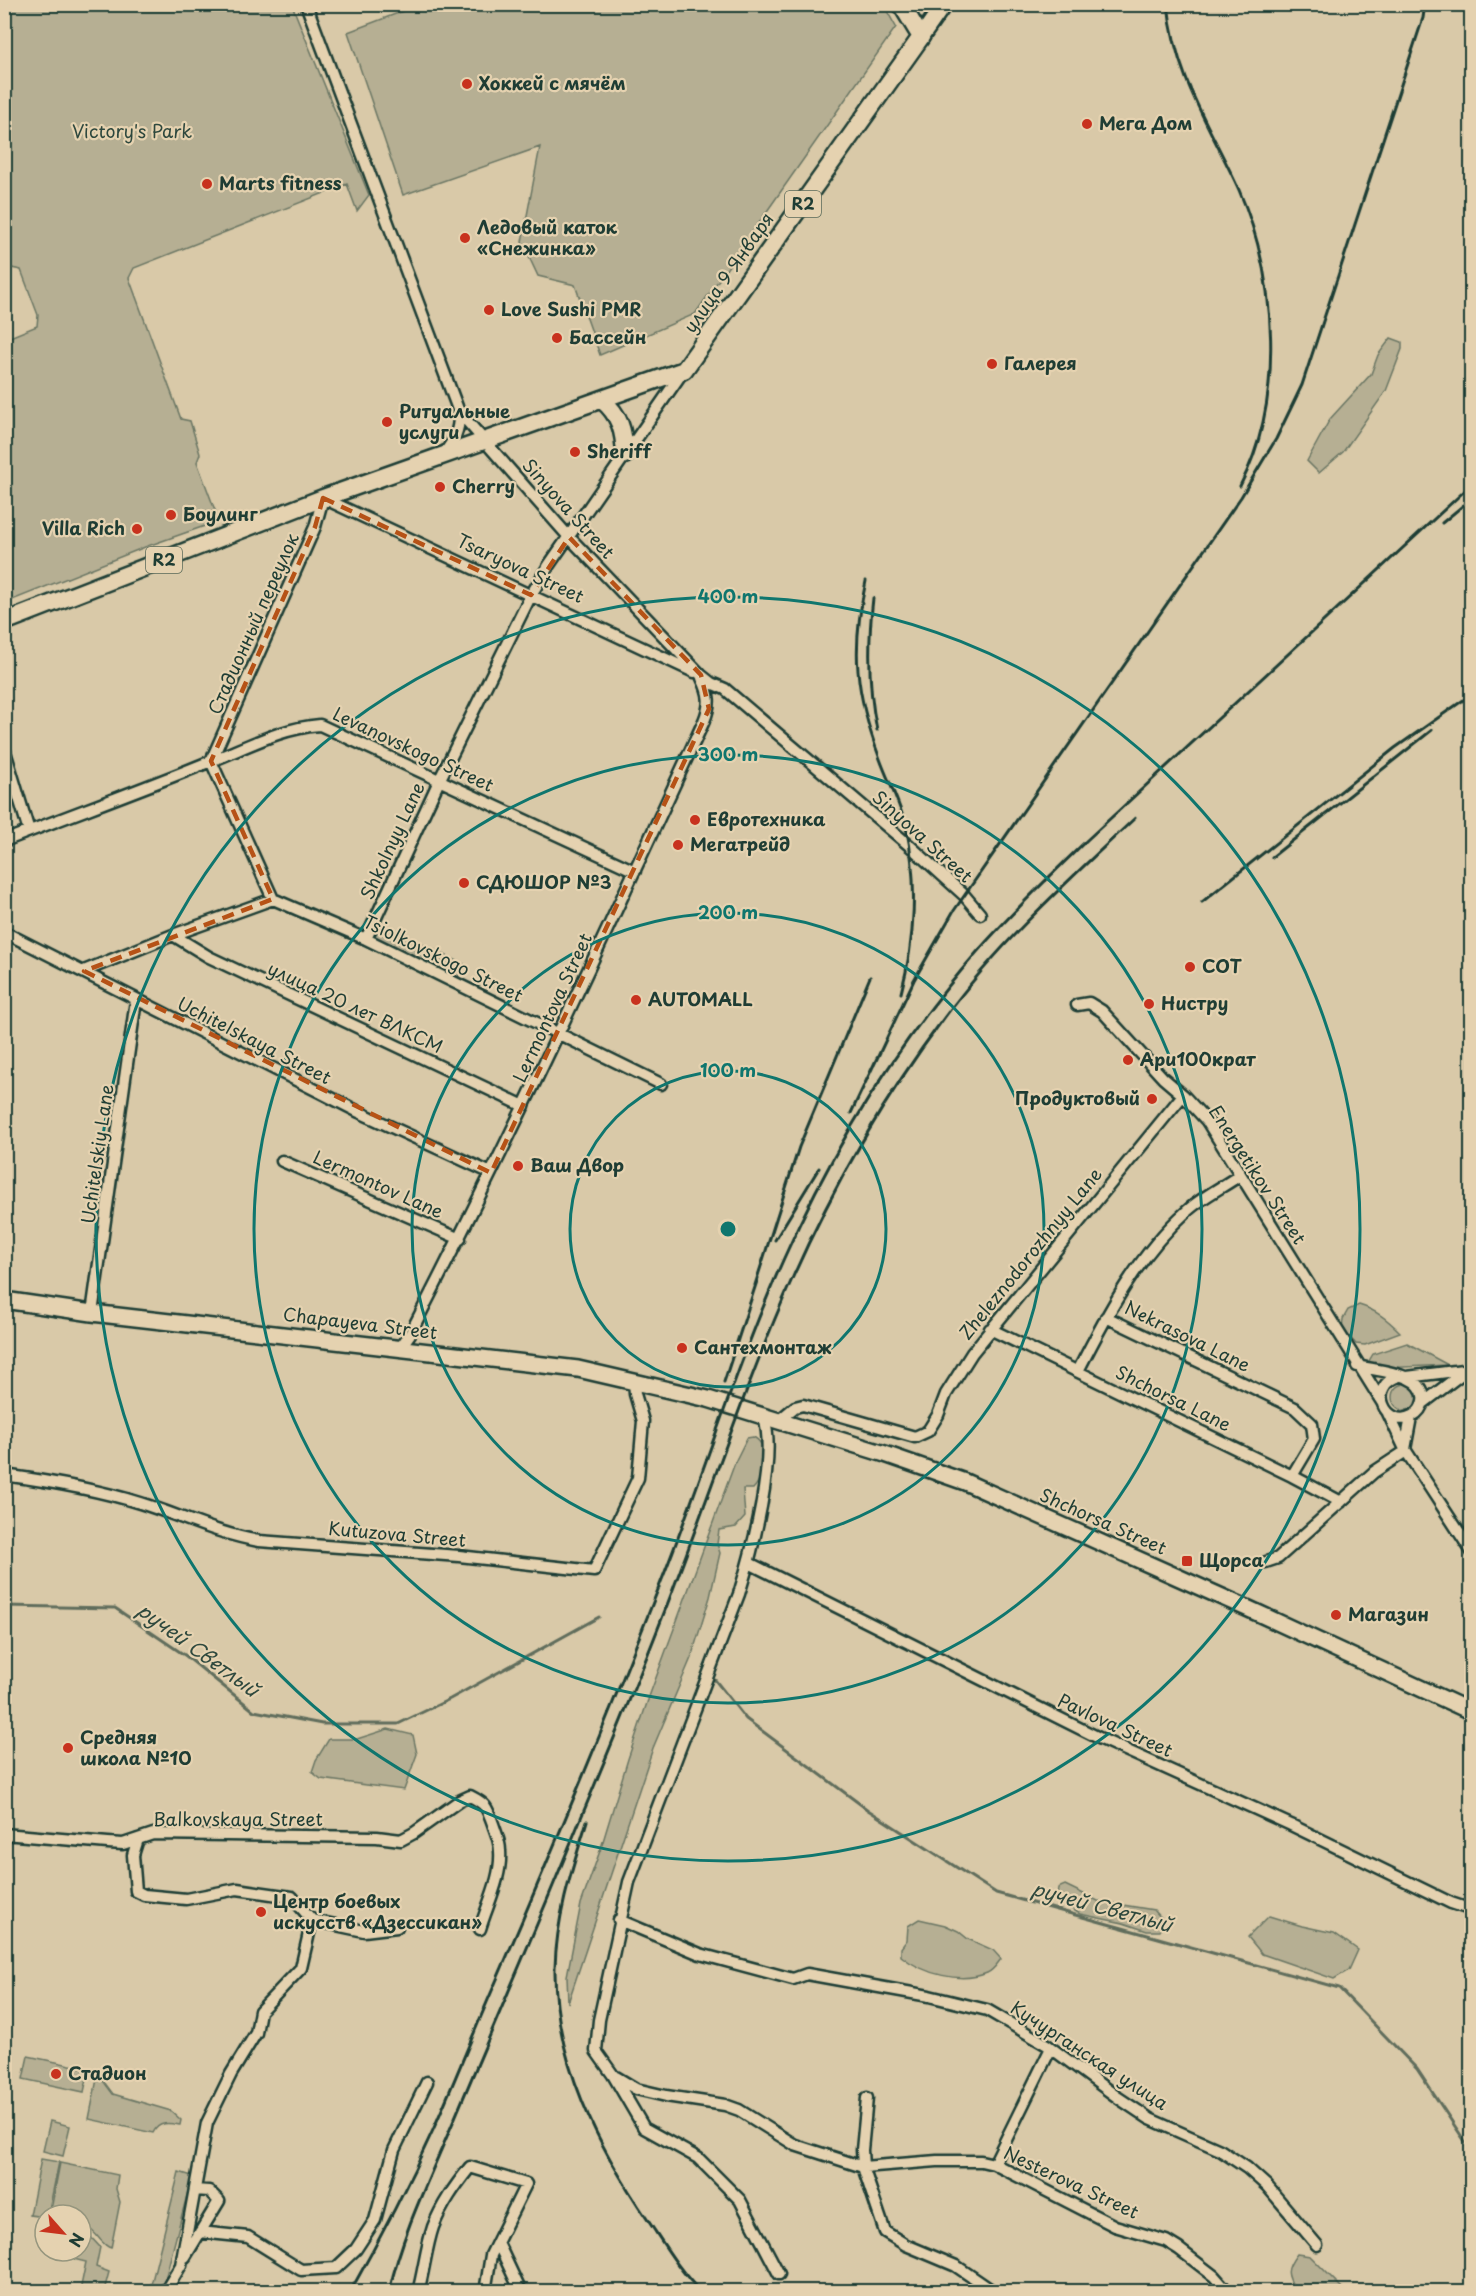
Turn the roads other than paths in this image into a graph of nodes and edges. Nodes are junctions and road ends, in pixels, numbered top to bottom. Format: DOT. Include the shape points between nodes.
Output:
graph roads {
  1 [pos="306,4"];
  2 [pos="901,4"];
  3 [pos="944,4"];
  4 [pos="921,37"];
  5 [pos="684,370"];
  6 [pos="602,400"];
  7 [pos="459,412"];
  8 [pos="485,441"];
  9 [pos="625,455"];
  10 [pos="443,456"];
  11 [pos="323,498"];
  12 [pos="569,537"];
  13 [pos="531,596"];
  14 [pos="4,622"];
  15 [pos="701,675"];
  16 [pos="4,748"];
  17 [pos="211,761"];
  18 [pos="439,781"];
  19 [pos="29,831"];
  20 [pos="4,841"];
  21 [pos="635,871"];
  22 [pos="273,899"];
  23 [pos="980,914"];
  24 [pos="4,932"];
  25 [pos="173,935"];
  26 [pos="366,939"];
  27 [pos="84,971"];
  28 [pos="136,1000"];
  29 [pos="1077,1005"];
  30 [pos="559,1033"];
  31 [pos="661,1084"];
  32 [pos="1183,1095"];
  33 [pos="525,1106"];
  34 [pos="282,1161"];
  35 [pos="491,1173"];
  36 [pos="1240,1175"];
  37 [pos="460,1239"];
  38 [pos="4,1300"];
  39 [pos="92,1313"];
  40 [pos="1106,1317"];
  41 [pos="990,1329"];
  42 [pos="400,1348"];
  43 [pos="1357,1366"];
  44 [pos="1468,1368"];
  45 [pos="1078,1371"];
  46 [pos="1403,1377"];
  47 [pos="634,1381"];
  48 [pos="708,1399"];
  49 [pos="1382,1402"];
  50 [pos="1422,1404"];
  51 [pos="1388,1413"];
  52 [pos="1411,1417"];
  53 [pos="771,1420"];
  54 [pos="1406,1450"];
  55 [pos="4,1475"];
  56 [pos="1292,1476"];
  57 [pos="1341,1502"];
  58 [pos="1472,1552"];
  59 [pos="1266,1562"];
  60 [pos="749,1563"];
  61 [pos="1472,1712"];
  62 [pos="4,1834"];
  63 [pos="138,1839"];
  64 [pos="1472,1910"];
  65 [pos="312,1920"];
  66 [pos="619,1920"];
  67 [pos="397,1927"];
  68 [pos="480,1929"];
  69 [pos="1051,2048"];
  70 [pos="614,2075"];
  71 [pos="427,2082"];
  72 [pos="867,2098"];
  73 [pos="994,2164"];
  74 [pos="863,2167"];
  75 [pos="195,2190"];
  76 [pos="200,2232"];
  77 [pos="498,2242"];
  78 [pos="1317,2245"];
  79 [pos="181,2265"];
  80 [pos="779,2274"];
  81 [pos="165,2292"];
  82 [pos="418,2292"];
  83 [pos="485,2292"];
  84 [pos="521,2292"];
  85 [pos="993,2292"];
  86 [pos="1227,2292"];
  1 -- 7 [label="street, Sinyova Street"];
  2 -- 4 [label="main road"];
  3 -- 4 [label="street, улица 9 Января"];
  4 -- 5 [label="main road, улица 9 Января / R2"];
  5 -- 6 [label="main road, R2"];
  5 -- 9 [label="street, улица 9 Января"];
  6 -- 8 [label="main road, R2"];
  6 -- 9 [label="main road" via="621,423"];
  7 -- 8 [label="street, Sinyova Street"];
  7 -- 10 [label="street" via="456,435"];
  8 -- 10 [label="main road, R2"];
  8 -- 12 [label="street, Sinyova Street"];
  9 -- 12 [label="street, улица 9 Января"];
  10 -- 11 [label="main road, R2"];
  11 -- 13 [label="street, Tsaryova Street"];
  11 -- 14 [label="main road, R2"];
  11 -- 17 [label="street, Стадионный переулок" via="315,527"];
  12 -- 13 [label="street, Shkolnyy Lane"];
  12 -- 15 [label="street, Sinyova Street"];
  13 -- 15 [label="street, Tsaryova Street"];
  13 -- 18 [label="street, Shkolnyy Lane"];
  15 -- 21 [label="street, Lermontova Street" via="708,691 709,709"];
  15 -- 23 [label="street, Sinyova Street" via="725,689 910,846"];
  16 -- 19 [label="street"];
  17 -- 18 [label="street, Levanovskogo Street" via="278,733 320,724"];
  17 -- 19 [label="street, Levanovskogo Street"];
  17 -- 22 [label="street"];
  18 -- 21 [label="street, Levanovskogo Street"];
  18 -- 26 [label="street, Shkolnyy Lane"];
  19 -- 20 [label="street, Levanovskogo Street"];
  21 -- 30 [label="street, Lermontova Street"];
  22 -- 25 [label="street"];
  22 -- 26 [label="street, Tsiolkovskogo Street"];
  24 -- 27 [label="street, Uchitelskaya Street"];
  25 -- 27 [label="street"];
  25 -- 33 [label="street, улица 20 лет ВЛКСМ" via="209,957"];
  26 -- 30 [label="street, Tsiolkovskogo Street"];
  27 -- 28 [label="street, Uchitelskaya Street"];
  28 -- 35 [label="street, Uchitelskaya Street"];
  28 -- 39 [label="street, Uchitelskiy Lane"];
  29 -- 32 [label="street, Energetikov Street" via="1089,1004 1102,1011"];
  30 -- 31 [label="street, Tsiolkovskogo Street"];
  30 -- 33 [label="street, Lermontova Street"];
  32 -- 36 [label="street, Energetikov Street" via="1207,1121"];
  32 -- 41 [label="street, Zheleznodorozhnyy Lane"];
  33 -- 35 [label="street, Lermontova Street"];
  34 -- 37 [label="street, Lermontov Lane"];
  35 -- 37 [label="street, Lermontova Street"];
  36 -- 40 [label="street, Nekrasova Lane" via="1188,1210 1162,1235"];
  36 -- 43 [label="street, Energetikov Street"];
  37 -- 42 [label="street, Lermontova Street"];
  38 -- 39 [label="street, Chapayeva Street"];
  39 -- 42 [label="street, Chapayeva Street"];
  40 -- 45 [label="street"];
  40 -- 56 [label="street, Nekrasova Lane" via="1296,1408 1312,1424 1314,1439"];
  41 -- 45 [label="street, Shchorsa Lane"];
  41 -- 53 [label="street, Zheleznodorozhnyy Lane" via="946,1394 928,1431 915,1437 803,1405"];
  42 -- 47 [label="street, Chapayeva Street" via="578,1369"];
  43 -- 46 [label="street"];
  43 -- 49 [label="street, Energetikov Street"];
  44 -- 46 [label="street"];
  44 -- 50 [label="street"];
  45 -- 56 [label="street, Shchorsa Lane"];
  46 -- 49 [label="street" via="1385,1385"];
  46 -- 50 [label="street" via="1417,1382 1423,1392"];
  47 -- 48 [label="street, Chapayeva Street"];
  47 -- 55 [label="street, Kutuzova Street" via="643,1420 639,1478 594,1571 259,1541 231,1536 141,1503"];
  48 -- 53 [label="street, Shchorsa Street"];
  49 -- 51 [label="street"];
  50 -- 52 [label="street"];
  51 -- 52 [label="street" via="1398,1418"];
  51 -- 54 [label="street"];
  52 -- 54 [label="street"];
  53 -- 60 [label="street"];
  53 -- 61 [label="street, Shchorsa Street" via="965,1482"];
  54 -- 57 [label="street"];
  54 -- 58 [label="street"];
  56 -- 57 [label="street, Shchorsa Lane"];
  57 -- 59 [label="street" via="1278,1558"];
  60 -- 64 [label="street, Pavlova Street" via="1101,1739"];
  60 -- 66 [label="street" via="629,1882"];
  62 -- 63 [label="street, Balkovskaya Street" via="123,1844"];
  63 -- 65 [label="street" via="133,1855 136,1891 144,1895 186,1899 237,1889 292,1898"];
  63 -- 68 [label="street, Balkovskaya Street" via="153,1834 400,1840 470,1796 488,1810 501,1853"];
  65 -- 67 [label="street" via="364,1931"];
  65 -- 75 [label="street" via="301,1968 260,2011 256,2033 207,2123"];
  66 -- 69 [label="street, Кучурганская улица" via="700,1954 793,1979 807,1974 987,2010"];
  66 -- 70 [label="street" via="596,2051"];
  69 -- 73 [label="street"];
  69 -- 78 [label="street, Кучурганская улица" via="1150,2119 1220,2150 1247,2168"];
  70 -- 74 [label="street, Nesterova Street" via="636,2089 739,2110 795,2145"];
  70 -- 80 [label="street" via="644,2128 698,2158 740,2199"];
  71 -- 76 [label="street" via="394,2150 375,2220 356,2249 336,2268 301,2270 248,2237"];
  72 -- 74 [label="street"];
  73 -- 74 [label="street, Nesterova Street" via="937,2161"];
  73 -- 86 [label="street, Nesterova Street" via="1115,2226 1166,2241 1214,2276"];
  74 -- 85 [label="street" via="885,2232 956,2266"];
  75 -- 76 [label="street" via="209,2191 219,2201"];
  75 -- 79 [label="street"];
  76 -- 79 [label="street"];
  77 -- 82 [label="street" via="526,2184 470,2167 454,2186 436,2221"];
  77 -- 83 [label="street" via="491,2255"];
  77 -- 84 [label="street"];
  79 -- 81 [label="street"];
}
